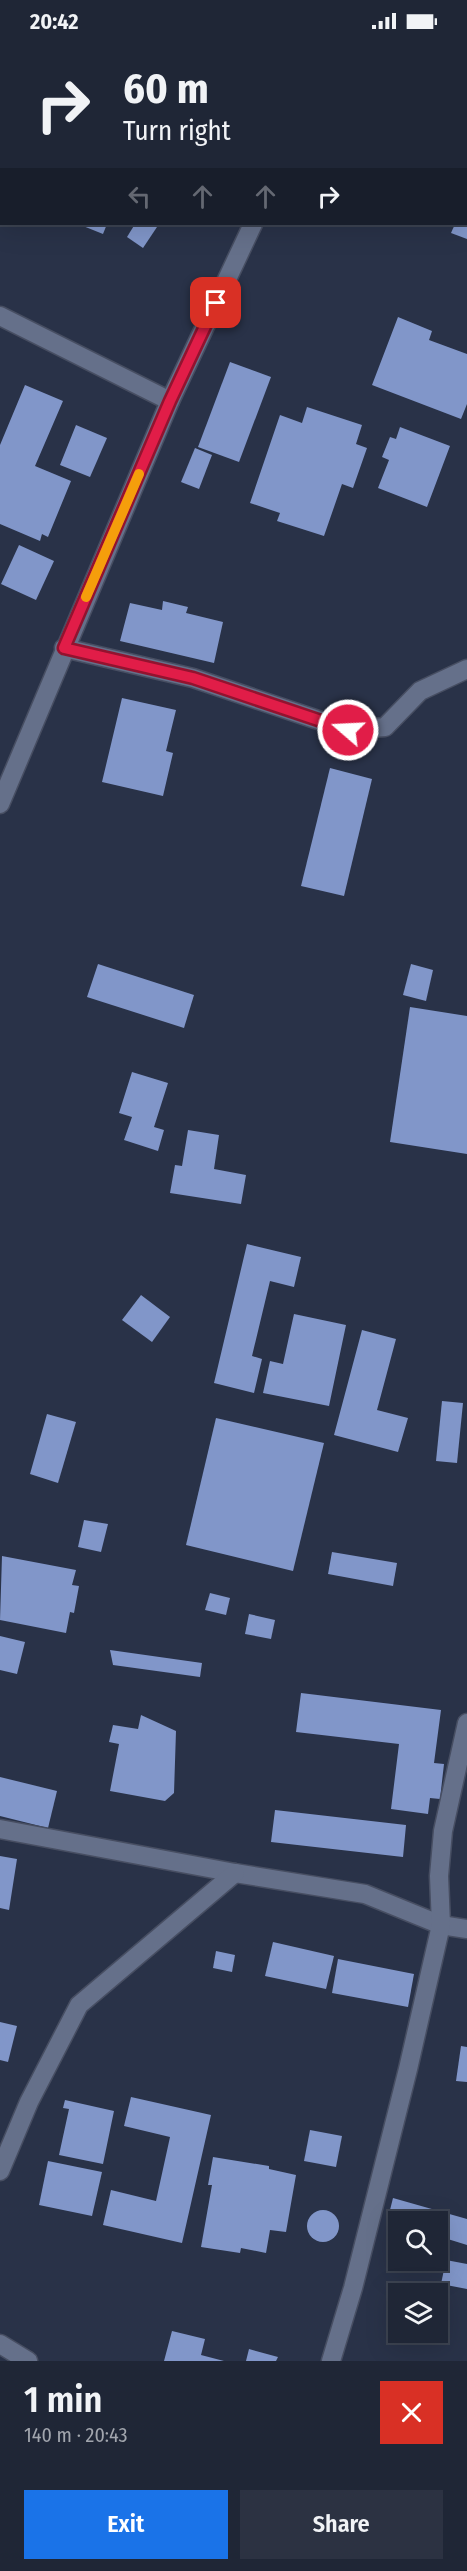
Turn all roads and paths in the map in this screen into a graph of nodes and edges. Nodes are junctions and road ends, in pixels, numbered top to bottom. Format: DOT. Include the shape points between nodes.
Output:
graph roads {
  1 [pos="253,225"];
  2 [pos="0,316"];
  3 [pos="170,401"];
  4 [pos="64,648"];
  5 [pos="467,669"];
  6 [pos="0,804"];
  7 [pos="467,1723"];
  8 [pos="0,1829"];
  9 [pos="235,1873"];
  10 [pos="441,1925"];
  11 [pos="467,1929"];
  12 [pos="0,2171"];
  13 [pos="0,2344"];
  14 [pos="28,2361"];
  15 [pos="331,2361"];
  1 -- 3 [label="street"];
  2 -- 3 [label="street"];
  3 -- 4 [label="street"];
  4 -- 5 [label="street" via="193,678 348,730 385,727 420,691"];
  4 -- 6 [label="street"];
  7 -- 10 [label="street" via="443,1831 439,1876"];
  8 -- 9 [label="street"];
  9 -- 10 [label="street" via="365,1894"];
  9 -- 12 [label="street" via="80,2005 29,2102"];
  10 -- 11 [label="street"];
  10 -- 15 [label="street" via="379,2185"];
  13 -- 14 [label="street"];
}
